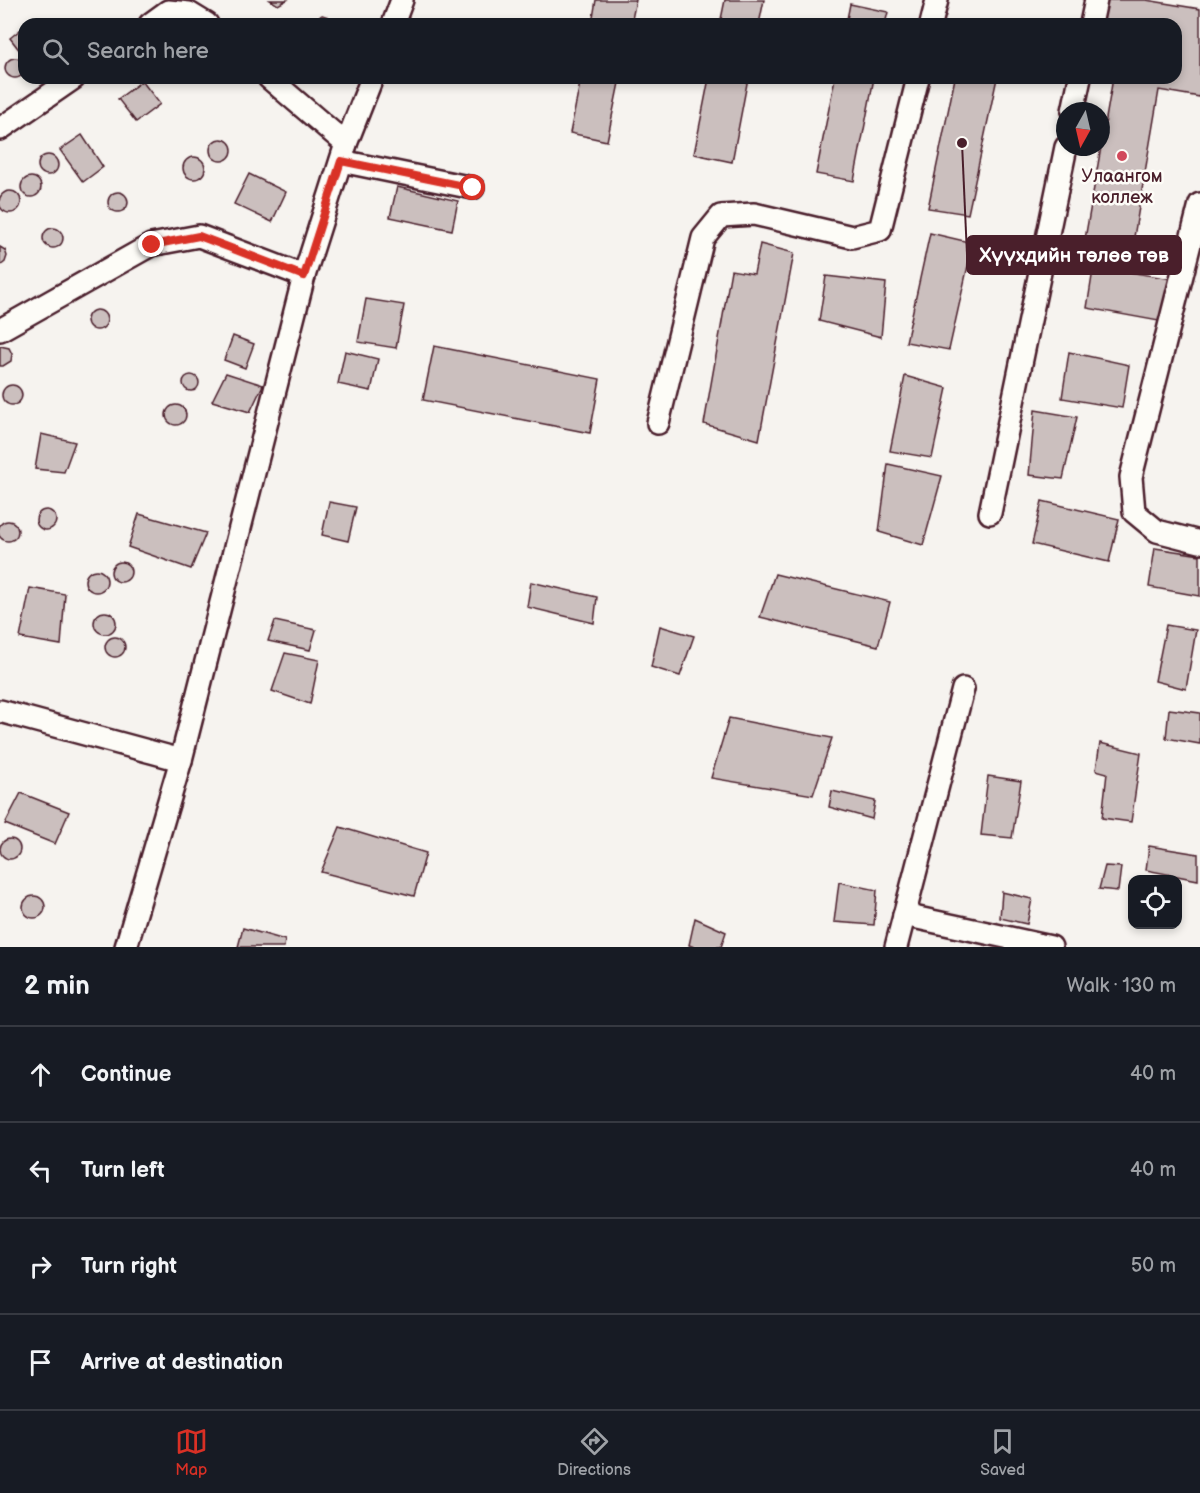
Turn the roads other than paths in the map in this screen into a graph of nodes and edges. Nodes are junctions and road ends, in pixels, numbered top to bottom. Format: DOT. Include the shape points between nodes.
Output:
graph roads {
  1 [pos="402,0"];
  2 [pos="937,0"];
  3 [pos="1096,0"];
  4 [pos="158,18"];
  5 [pos="197,18"];
  6 [pos="395,18"];
  7 [pos="932,18"];
  8 [pos="1092,18"];
  9 [pos="65,84"];
  10 [pos="275,84"];
  11 [pos="370,84"];
  12 [pos="916,84"];
  13 [pos="1079,84"];
  14 [pos="1075,102"];
  15 [pos="0,129"];
  16 [pos="344,152"];
  17 [pos="1064,156"];
  18 [pos="473,188"];
  19 [pos="1200,204"];
  20 [pos="304,276"];
  21 [pos="0,330"];
  22 [pos="658,423"];
  23 [pos="990,513"];
  24 [pos="1200,542"];
  25 [pos="963,689"];
  26 [pos="0,711"];
  27 [pos="181,760"];
  28 [pos="904,915"];
  29 [pos="126,947"];
  30 [pos="896,947"];
  31 [pos="1051,947"];
  1 -- 6 [label="street"];
  2 -- 7 [label="street"];
  3 -- 8 [label="street"];
  4 -- 5 [label="street" via="168,11"];
  9 -- 15 [label="street"];
  10 -- 16 [label="street"];
  11 -- 16 [label="street"];
  12 -- 22 [label="street" via="880,230 852,237 754,214 721,216 703,238"];
  13 -- 14 [label="street"];
  16 -- 18 [label="street"];
  16 -- 20 [label="street"];
  17 -- 23 [label="street"];
  19 -- 24 [label="street" via="1131,477 1134,512 1157,531"];
  20 -- 21 [label="street" via="199,236 152,245"];
  20 -- 27 [label="street"];
  25 -- 28 [label="street"];
  26 -- 27 [label="street"];
  27 -- 29 [label="street"];
  28 -- 30 [label="street"];
  28 -- 31 [label="street"];
}
